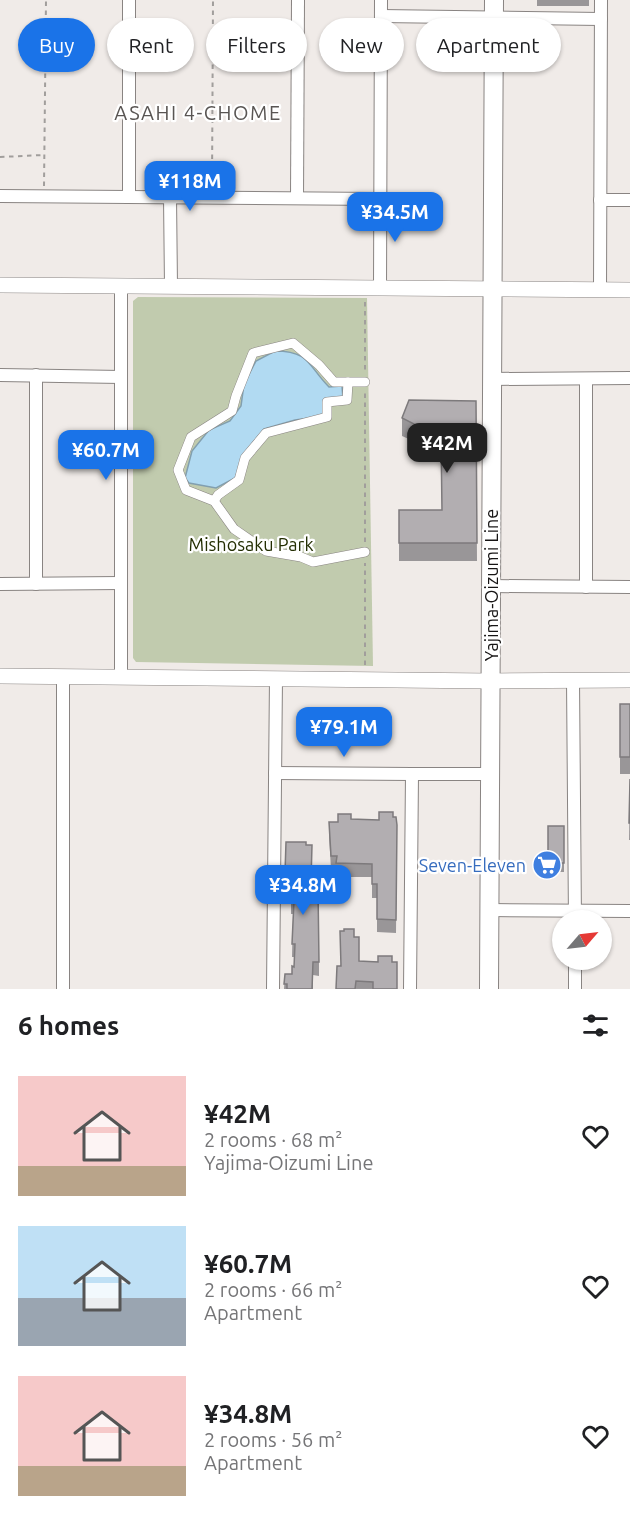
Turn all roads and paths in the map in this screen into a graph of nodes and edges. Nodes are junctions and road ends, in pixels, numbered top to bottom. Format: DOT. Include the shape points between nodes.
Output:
graph roads {
  1 [pos="46,0"];
  2 [pos="129,0"];
  3 [pos="213,0"];
  4 [pos="298,0"];
  5 [pos="381,0"];
  6 [pos="601,0"];
  7 [pos="494,8"];
  8 [pos="381,16"];
  9 [pos="601,19"];
  10 [pos="44,155"];
  11 [pos="0,157"];
  12 [pos="0,196"];
  13 [pos="44,196"];
  14 [pos="129,197"];
  15 [pos="170,197"];
  16 [pos="212,197"];
  17 [pos="297,198"];
  18 [pos="380,199"];
  19 [pos="600,200"];
  20 [pos="630,200"];
  21 [pos="0,285"];
  22 [pos="121,286"];
  23 [pos="171,286"];
  24 [pos="373,287"];
  25 [pos="493,288"];
  26 [pos="600,289"];
  27 [pos="630,290"];
  28 [pos="0,375"];
  29 [pos="36,375"];
  30 [pos="121,377"];
  31 [pos="630,378"];
  32 [pos="492,379"];
  33 [pos="586,379"];
  34 [pos="348,382"];
  35 [pos="365,382"];
  36 [pos="214,501"];
  37 [pos="365,552"];
  38 [pos="121,583"];
  39 [pos="0,584"];
  40 [pos="36,584"];
  41 [pos="491,586"];
  42 [pos="586,587"];
  43 [pos="630,587"];
  44 [pos="365,668"];
  45 [pos="0,676"];
  46 [pos="63,676"];
  47 [pos="121,677"];
  48 [pos="276,678"];
  49 [pos="573,680"];
  50 [pos="630,680"];
  51 [pos="490,681"];
  52 [pos="275,773"];
  53 [pos="412,774"];
  54 [pos="489,774"];
  55 [pos="490,910"];
  56 [pos="575,910"];
  57 [pos="630,911"];
  58 [pos="612,913"];
  59 [pos="552,914"];
  60 [pos="575,970"];
  61 [pos="63,989"];
  62 [pos="273,989"];
  63 [pos="410,989"];
  64 [pos="489,989"];
  65 [pos="575,989"];
  1 -- 10 [label="path"];
  2 -- 14 [label="street"];
  3 -- 16 [label="path"];
  4 -- 17 [label="street"];
  5 -- 8 [label="street"];
  6 -- 9 [label="street"];
  7 -- 8 [label="street"];
  7 -- 9 [label="street"];
  7 -- 25 [label="main road, Yajima-Oizumi Line"];
  8 -- 18 [label="street"];
  9 -- 19 [label="street"];
  10 -- 11 [label="path"];
  10 -- 13 [label="path"];
  12 -- 13 [label="street"];
  13 -- 14 [label="street"];
  14 -- 15 [label="street"];
  15 -- 16 [label="street"];
  15 -- 23 [label="street"];
  16 -- 17 [label="street"];
  17 -- 18 [label="street"];
  18 -- 24 [label="street"];
  19 -- 20 [label="street"];
  19 -- 26 [label="street"];
  21 -- 22 [label="street"];
  22 -- 23 [label="street"];
  22 -- 30 [label="street"];
  23 -- 24 [label="street"];
  24 -- 25 [label="street"];
  24 -- 35 [label="path"];
  25 -- 26 [label="street"];
  25 -- 32 [label="main road, Yajima-Oizumi Line"];
  26 -- 27 [label="street"];
  28 -- 29 [label="street"];
  29 -- 30 [label="street"];
  29 -- 40 [label="street"];
  30 -- 38 [label="street"];
  31 -- 33 [label="street"];
  32 -- 33 [label="street"];
  32 -- 41 [label="main road, Yajima-Oizumi Line"];
  33 -- 42 [label="street"];
  34 -- 35 [label="street"];
  34 -- 36 [label="street" via="347,400 327,402 327,417 266,433 245,458 239,480"];
  34 -- 36 [label="street" via="334,382 293,343 253,353 232,411 192,437 178,470 186,490"];
  35 -- 37 [label="path"];
  36 -- 37 [label="street" via="234,529 266,551 313,562"];
  37 -- 44 [label="path"];
  38 -- 40 [label="street"];
  38 -- 47 [label="street"];
  39 -- 40 [label="street"];
  41 -- 42 [label="street"];
  41 -- 51 [label="main road, Yajima-Oizumi Line"];
  42 -- 43 [label="street"];
  45 -- 46 [label="street"];
  46 -- 47 [label="street"];
  46 -- 61 [label="street"];
  47 -- 48 [label="street"];
  48 -- 51 [label="street"];
  48 -- 52 [label="street"];
  49 -- 50 [label="street"];
  49 -- 51 [label="street"];
  49 -- 56 [label="street"];
  51 -- 54 [label="main road, Yajima-Oizumi Line"];
  52 -- 53 [label="street"];
  52 -- 62 [label="street"];
  53 -- 54 [label="street"];
  53 -- 63 [label="street"];
  54 -- 55 [label="main road, Yajima-Oizumi Line"];
  55 -- 59 [label="street"];
  55 -- 64 [label="main road, Yajima-Oizumi Line"];
  57 -- 58 [label="street"];
  60 -- 65 [label="street"];
}
